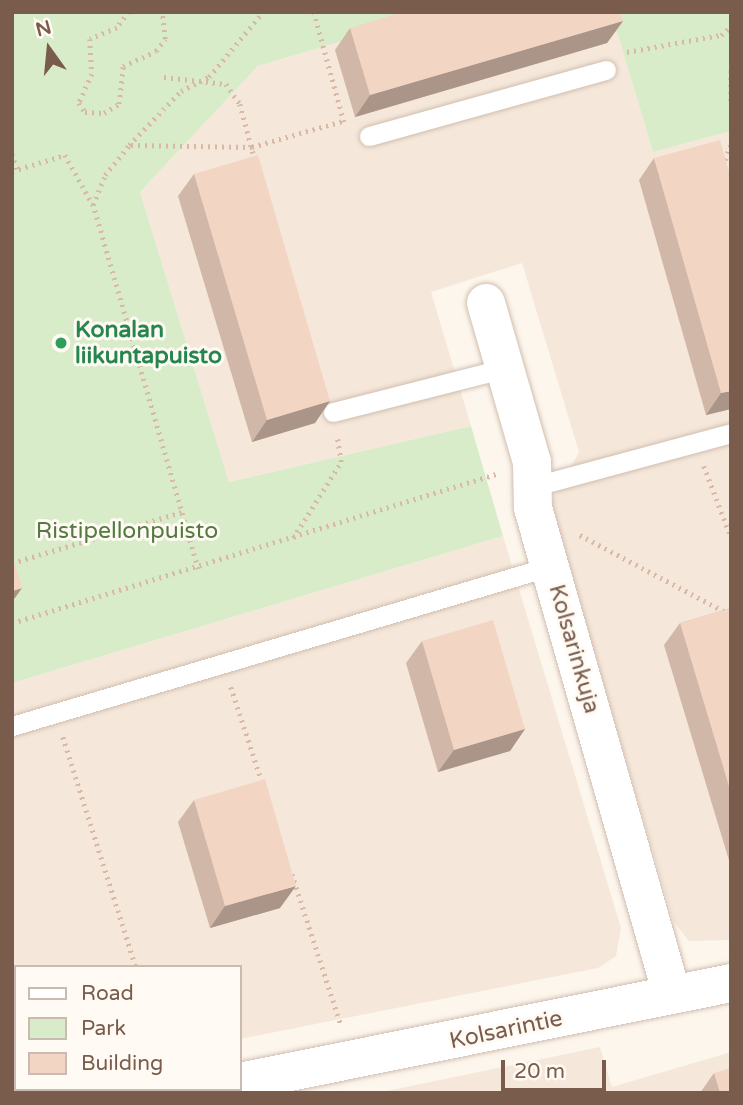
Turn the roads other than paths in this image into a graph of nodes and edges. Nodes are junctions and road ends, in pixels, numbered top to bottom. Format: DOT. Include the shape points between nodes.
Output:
graph roads {
  1 [pos="606,69"];
  2 [pos="369,136"];
  3 [pos="486,303"];
  4 [pos="505,368"];
  5 [pos="333,412"];
  6 [pos="731,433"];
  7 [pos="533,485"];
  8 [pos="551,566"];
  9 [pos="12,726"];
  10 [pos="731,983"];
  11 [pos="672,995"];
  12 [pos="242,1082"];
  1 -- 2 [label="lane"];
  3 -- 4 [label="street, Kolsarinkuja"];
  4 -- 5 [label="lane"];
  4 -- 7 [label="street, Kolsarinkuja"];
  6 -- 7 [label="lane"];
  7 -- 8 [label="street, Kolsarinkuja"];
  8 -- 9 [label="lane"];
  8 -- 11 [label="street, Kolsarinkuja"];
  10 -- 11 [label="street, Kolsarintie"];
  11 -- 12 [label="street, Kolsarintie"];
}
